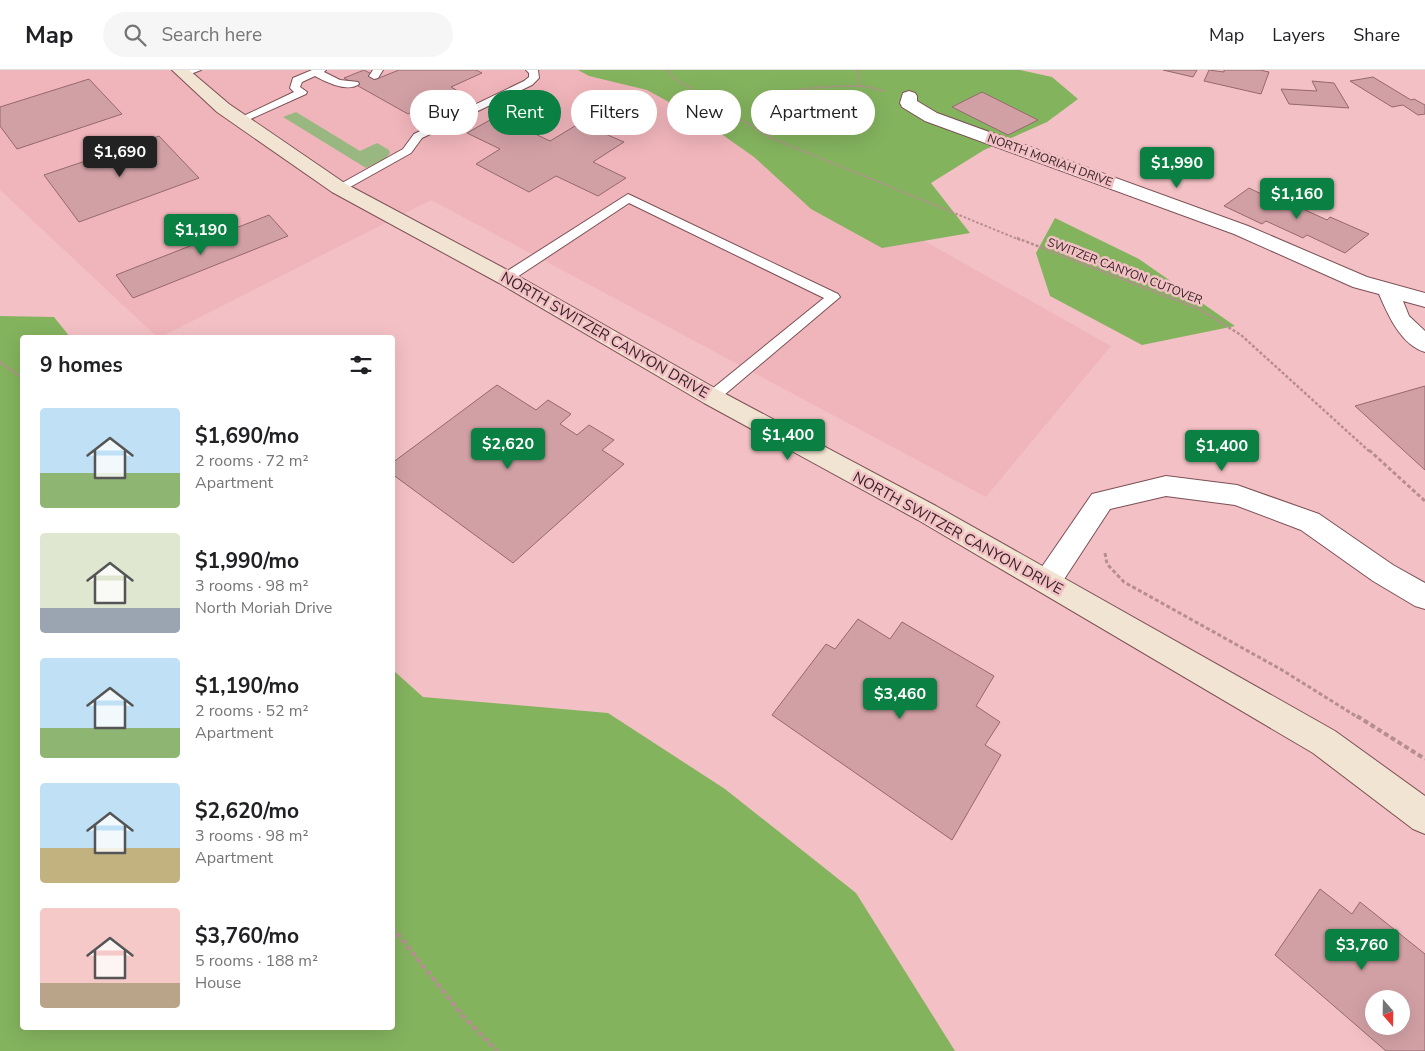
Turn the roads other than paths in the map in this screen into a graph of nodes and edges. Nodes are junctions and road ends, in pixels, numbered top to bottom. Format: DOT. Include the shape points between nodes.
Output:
graph roads {
  1 [pos="531,70"];
  2 [pos="187,71"];
  3 [pos="319,71"];
  4 [pos="354,84"];
  5 [pos="909,96"];
  6 [pos="240,120"];
  7 [pos="340,188"];
  8 [pos="506,278"];
  9 [pos="1388,290"];
  10 [pos="1425,300"];
  11 [pos="1425,344"];
  12 [pos="712,397"];
  13 [pos="1047,582"];
  14 [pos="1425,597"];
  15 [pos="1425,817"];
  1 -- 7 [label="lane" via="534,78 528,83 418,136 407,152"];
  2 -- 6 [label="street, NORTH SWITZER CANYON DRIVE" via="223,108"];
  3 -- 4 [label="lane" via="332,82"];
  3 -- 6 [label="lane" via="297,80 295,88 302,92"];
  5 -- 9 [label="street, NORTH MORIAH DRIVE" via="908,103 931,117 1241,230 1360,282"];
  6 -- 7 [label="street, NORTH SWITZER CANYON DRIVE"];
  7 -- 8 [label="street, NORTH SWITZER CANYON DRIVE"];
  8 -- 12 [label="street, NORTH SWITZER CANYON DRIVE"];
  8 -- 12 [label="lane" via="628,198 833,297"];
  9 -- 10 [label="street, NORTH MORIAH DRIVE"];
  9 -- 11 [label="street" via="1400,319"];
  12 -- 13 [label="street, NORTH SWITZER CANYON DRIVE"];
  13 -- 14 [label="street" via="1101,501 1166,486 1237,496 1310,522 1383,573"];
  13 -- 15 [label="street, NORTH SWITZER CANYON DRIVE" via="1324,742"];
}
